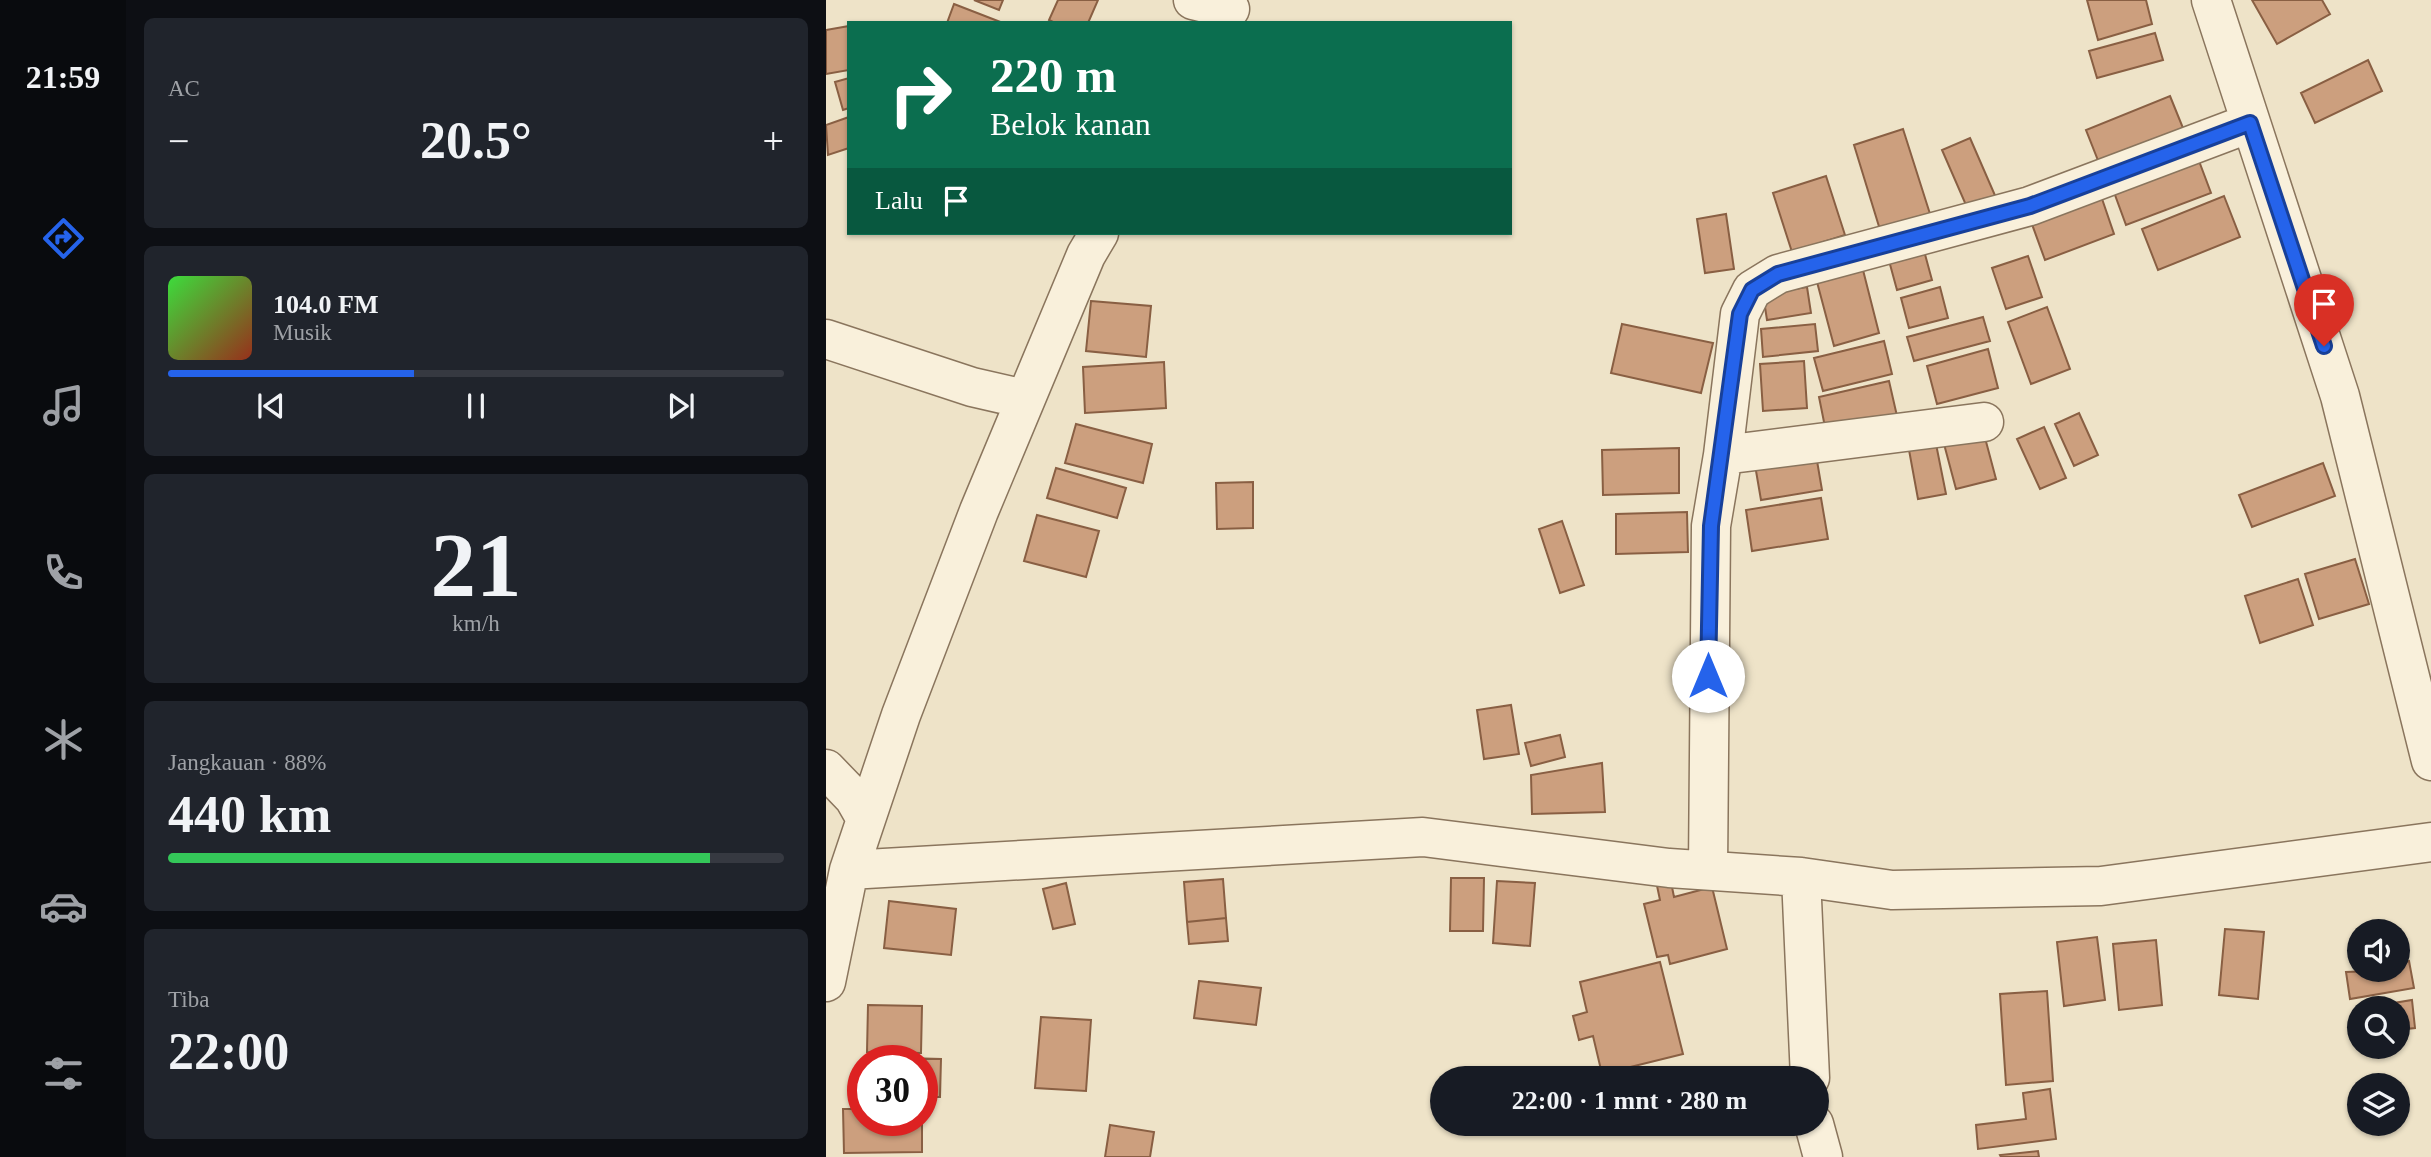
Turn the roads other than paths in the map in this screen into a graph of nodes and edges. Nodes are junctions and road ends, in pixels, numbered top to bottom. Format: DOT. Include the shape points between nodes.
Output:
graph roads {
  1 [pos="1193,0"];
  2 [pos="2211,0"];
  3 [pos="1229,11"];
  4 [pos="2250,123"];
  5 [pos="1098,235"];
  6 [pos="826,339"];
  7 [pos="1024,399"];
  8 [pos="1984,422"];
  9 [pos="1723,455"];
  10 [pos="2431,761"];
  11 [pos="826,769"];
  12 [pos="866,819"];
  13 [pos="2431,842"];
  14 [pos="849,870"];
  15 [pos="1708,870"];
  16 [pos="1801,877"];
  17 [pos="826,982"];
  18 [pos="1809,1066"];
  19 [pos="1817,1136"];
  20 [pos="1823,1157"];
  1 -- 3 [label="street"];
  2 -- 4 [label="street"];
  4 -- 9 [label="street" via="2030,206 1778,274 1752,290 1740,314"];
  4 -- 10 [label="street" via="2340,396"];
  5 -- 7 [label="street"];
  6 -- 7 [label="street" via="972,387"];
  7 -- 12 [label="street" via="906,702"];
  8 -- 9 [label="street"];
  9 -- 15 [label="street" via="1711,526 1709,579"];
  11 -- 12 [label="street" via="854,798"];
  12 -- 14 [label="street"];
  13 -- 16 [label="street" via="2101,886 1892,890"];
  14 -- 15 [label="street" via="1423,837"];
  14 -- 17 [label="street"];
  15 -- 16 [label="street"];
  16 -- 18 [label="street"];
  19 -- 20 [label="street"];
}
